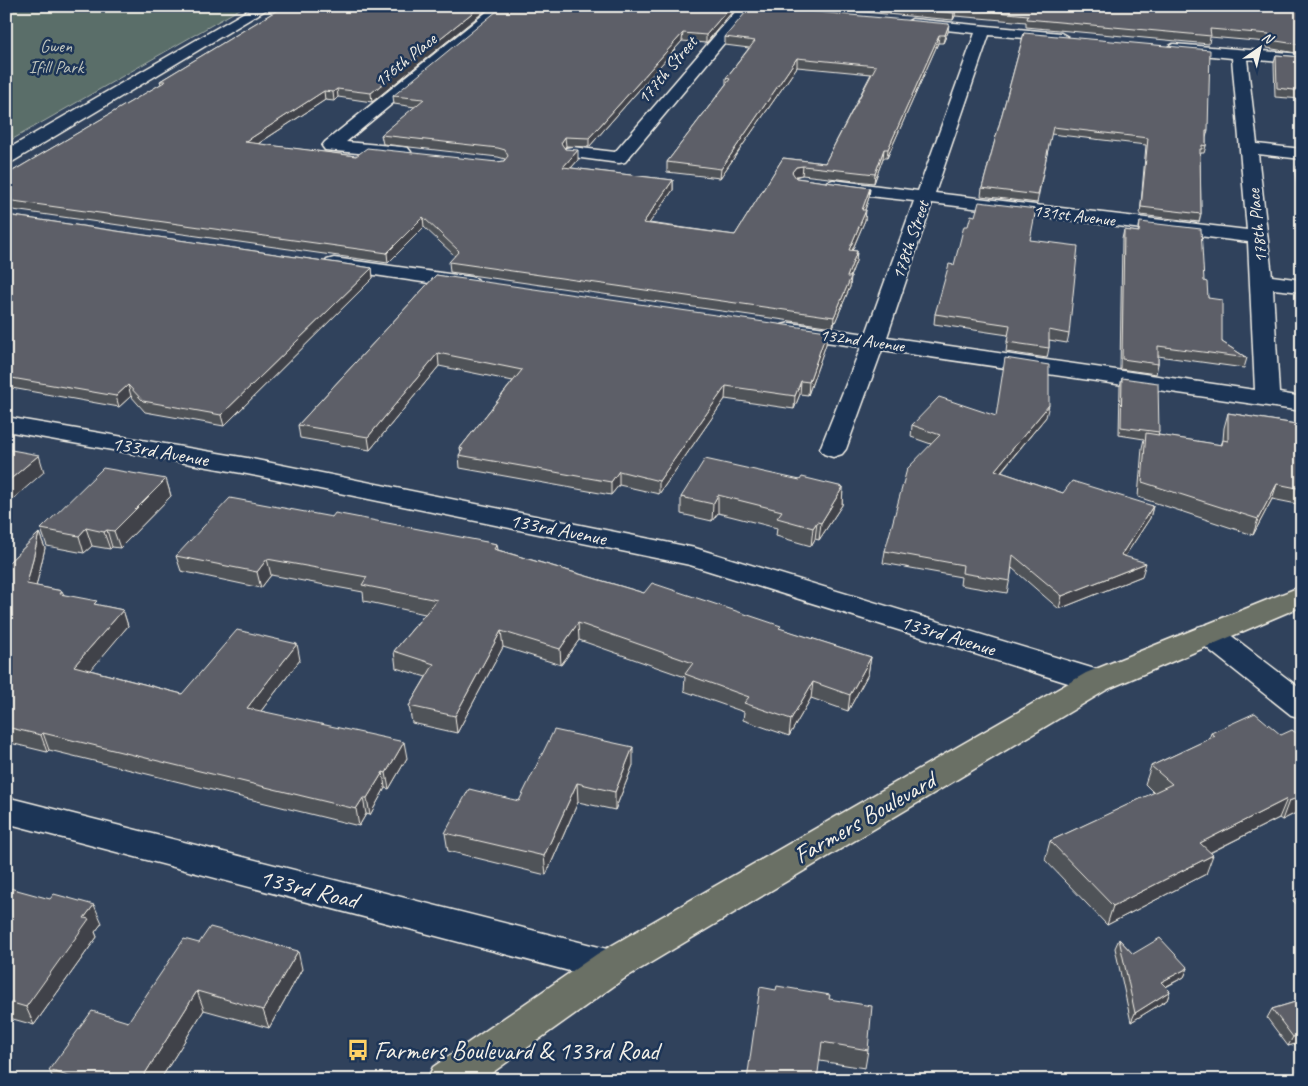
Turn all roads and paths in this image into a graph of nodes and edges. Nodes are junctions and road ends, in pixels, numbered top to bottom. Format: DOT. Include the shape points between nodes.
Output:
graph roads {
  1 [pos="265,6"];
  2 [pos="503,6"];
  3 [pos="726,6"];
  4 [pos="746,8"];
  5 [pos="806,14"];
  6 [pos="894,22"];
  7 [pos="983,30"];
  8 [pos="1072,38"];
  9 [pos="1160,46"];
  10 [pos="1239,54"];
  11 [pos="1302,59"];
  12 [pos="1249,148"];
  13 [pos="572,152"];
  14 [pos="1302,154"];
  15 [pos="420,155"];
  16 [pos="6,158"];
  17 [pos="811,183"];
  18 [pos="925,197"];
  19 [pos="1258,237"];
  20 [pos="312,260"];
  21 [pos="1262,281"];
  22 [pos="489,286"];
  23 [pos="1302,286"];
  24 [pos="765,326"];
  25 [pos="874,342"];
  26 [pos="1267,399"];
  27 [pos="1302,404"];
  28 [pos="6,424"];
  29 [pos="833,449"];
  30 [pos="1302,595"];
  31 [pos="1209,634"];
  32 [pos="1098,680"];
  33 [pos="1302,707"];
  34 [pos="6,810"];
  35 [pos="612,966"];
  36 [pos="448,1080"];
  1 -- 16 [label="street"];
  2 -- 15 [label="street, 176th Place" via="331,146"];
  3 -- 4 [label="street"];
  4 -- 5 [label="street"];
  4 -- 13 [label="street, 177th Street" via="619,158"];
  6 -- 7 [label="street"];
  7 -- 8 [label="street"];
  7 -- 18 [label="street, 178th Street"];
  9 -- 10 [label="street"];
  10 -- 11 [label="street"];
  10 -- 12 [label="street, 178th Place"];
  12 -- 14 [label="street"];
  12 -- 19 [label="street, 178th Place"];
  17 -- 18 [label="street, 131st Avenue"];
  18 -- 19 [label="street, 131st Avenue"];
  18 -- 25 [label="street, 178th Street"];
  19 -- 21 [label="street, 178th Place"];
  20 -- 22 [label="street"];
  21 -- 23 [label="street"];
  21 -- 26 [label="street, 178th Place"];
  24 -- 25 [label="street, 132nd Avenue"];
  25 -- 26 [label="street, 132nd Avenue"];
  25 -- 29 [label="street, 178th Street"];
  26 -- 27 [label="street, 132nd Avenue"];
  28 -- 32 [label="street, 133rd Avenue" via="247,466 696,557"];
  30 -- 31 [label="main road, Farmers Boulevard"];
  31 -- 32 [label="main road, Farmers Boulevard"];
  31 -- 33 [label="street"];
  32 -- 35 [label="main road, Farmers Boulevard"];
  34 -- 35 [label="street, 133rd Road"];
  35 -- 36 [label="main road, Farmers Boulevard"];
}
